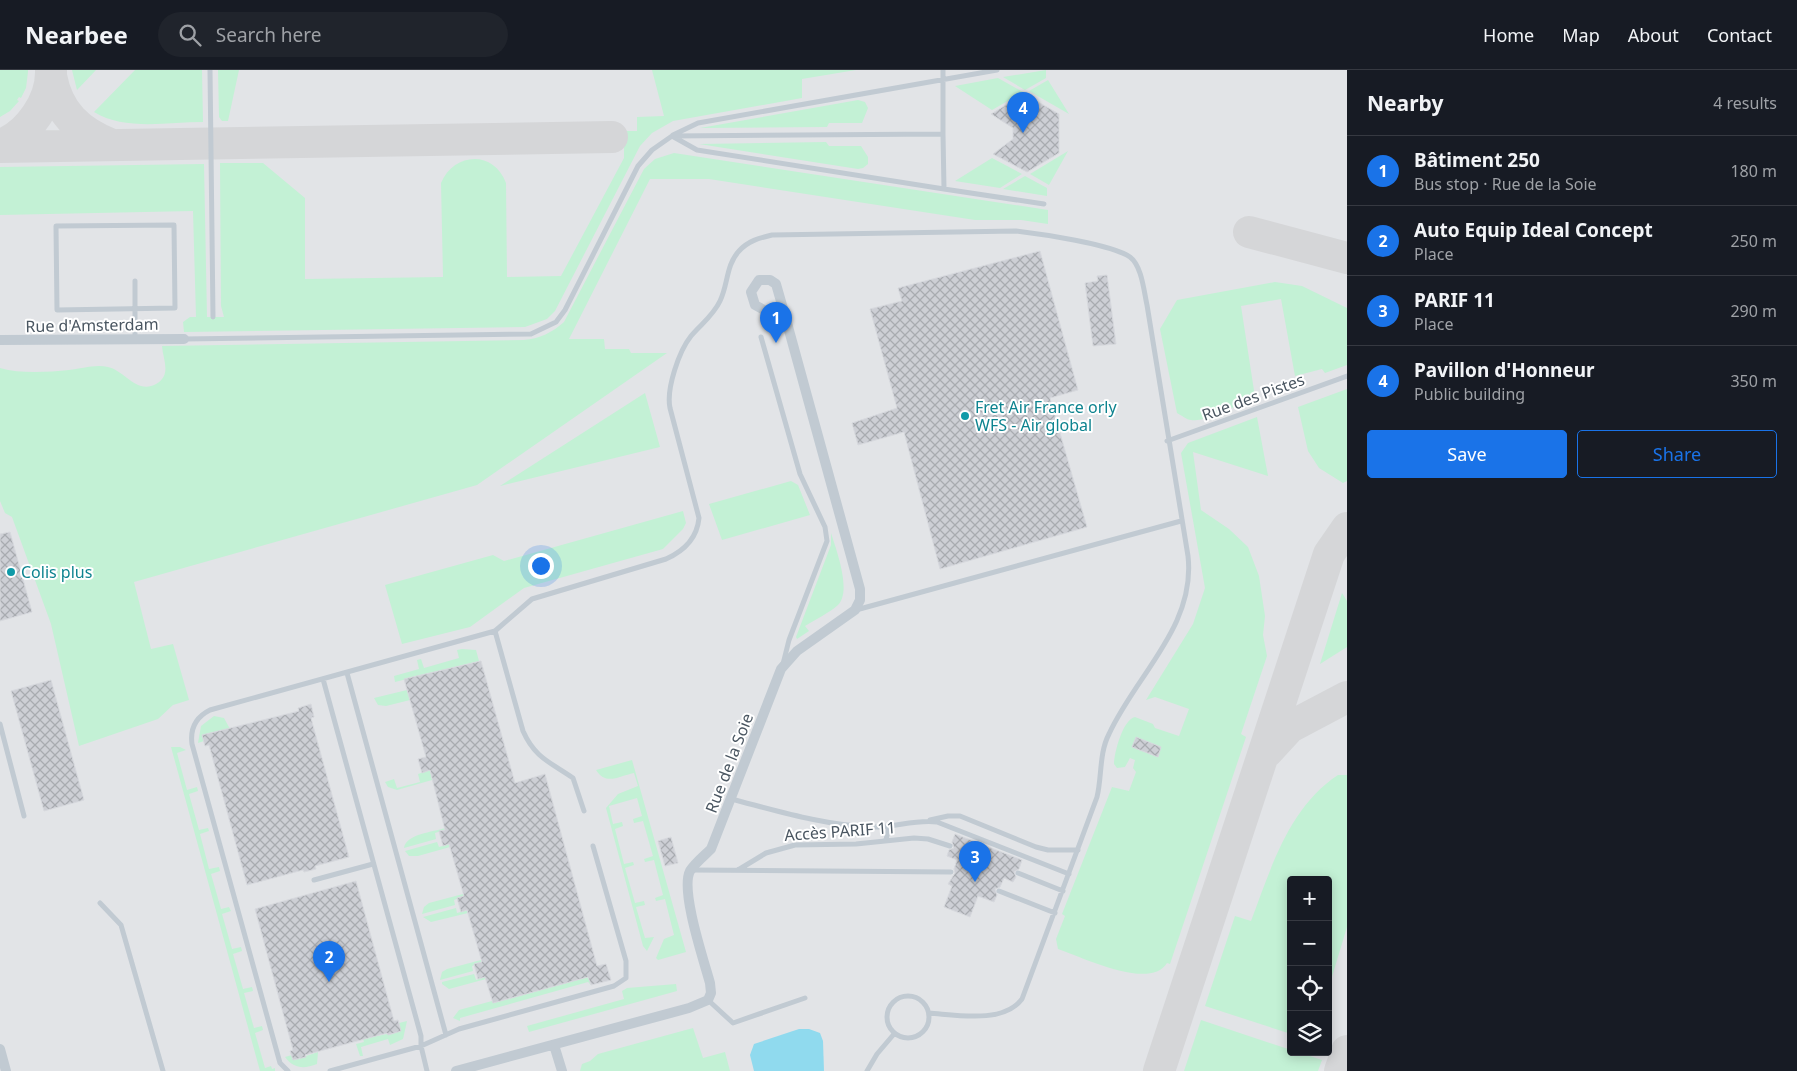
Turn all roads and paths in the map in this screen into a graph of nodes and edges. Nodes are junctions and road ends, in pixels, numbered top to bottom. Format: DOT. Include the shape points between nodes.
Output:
graph roads {
  1 [pos="210,70"];
  2 [pos="943,70"];
  3 [pos="997,70"];
  4 [pos="943,80"];
  5 [pos="944,134"];
  6 [pos="672,136"];
  7 [pos="944,188"];
  8 [pos="1044,204"];
  9 [pos="135,281"];
  10 [pos="135,309"];
  11 [pos="784,312"];
  12 [pos="213,317"];
  13 [pos="761,337"];
  14 [pos="184,339"];
  15 [pos="0,340"];
  16 [pos="135,340"];
  17 [pos="1347,376"];
  18 [pos="1167,441"];
  19 [pos="1181,521"];
  20 [pos="855,610"];
  21 [pos="495,631"];
  22 [pos="781,669"];
  23 [pos="347,673"];
  24 [pos="323,679"];
  25 [pos="0,726"];
  26 [pos="731,799"];
  27 [pos="584,812"];
  28 [pos="24,816"];
  29 [pos="927,821"];
  30 [pos="889,826"];
  31 [pos="886,840"];
  32 [pos="593,846"];
  33 [pos="950,846"];
  34 [pos="1078,850"];
  35 [pos="373,864"];
  36 [pos="691,870"];
  37 [pos="737,870"];
  38 [pos="951,872"];
  39 [pos="1018,873"];
  40 [pos="1070,874"];
  41 [pos="314,880"];
  42 [pos="999,891"];
  43 [pos="1063,891"];
  44 [pos="100,904"];
  45 [pos="1055,913"];
  46 [pos="804,998"];
  47 [pos="708,1000"];
  48 [pos="929,1013"];
  49 [pos="894,1034"];
  50 [pos="446,1035"];
  51 [pos="554,1045"];
  52 [pos="420,1046"];
  53 [pos="0,1049"];
  54 [pos="6,1071"];
  55 [pos="163,1071"];
  56 [pos="288,1071"];
  57 [pos="330,1071"];
  58 [pos="427,1071"];
  59 [pos="456,1071"];
  60 [pos="562,1071"];
  61 [pos="867,1071"];
  1 -- 12 [label="lane"];
  2 -- 4 [label="lane"];
  3 -- 4 [label="lane"];
  4 -- 5 [label="lane"];
  4 -- 6 [label="lane" via="698,123"];
  5 -- 6 [label="lane"];
  5 -- 7 [label="lane"];
  6 -- 7 [label="lane" via="697,150"];
  6 -- 14 [label="lane" via="652,150 638,166 565,310 556,322 544,329 514,335"];
  7 -- 8 [label="lane"];
  9 -- 10 [label="lane"];
  10 -- 10 [label="lane" via="175,308 174,225 56,226 57,310"];
  10 -- 16 [label="lane"];
  11 -- 20 [label="street" via="860,588 860,600"];
  13 -- 22 [label="lane" via="800,474 825,527 827,541"];
  14 -- 16 [label="street, Rue d'Amsterdam"];
  15 -- 16 [label="street, Rue d'Amsterdam"];
  17 -- 18 [label="lane, Rue des Pistes"];
  18 -- 19 [label="lane"];
  18 -- 21 [label="lane" via="1147,305 1137,270 1130,258 1104,248 1016,231 772,235 759,238 738,252 732,262 721,300 688,341 669,391 670,408 699,518 698,528 690,542 679,554 666,559 532,598"];
  19 -- 20 [label="lane"];
  19 -- 34 [label="lane" via="1189,571 1183,606 1158,655 1108,734 1097,797"];
  20 -- 22 [label="street, Rue de la Soie" via="796,651"];
  21 -- 23 [label="lane"];
  21 -- 27 [label="lane" via="529,746 542,759 573,778"];
  22 -- 26 [label="street, Rue de la Soie"];
  23 -- 24 [label="lane"];
  23 -- 50 [label="lane"];
  24 -- 35 [label="lane"];
  24 -- 56 [label="lane" via="210,710 196,721 191,737 280,1063"];
  25 -- 28 [label="lane"];
  26 -- 30 [label="lane" via="822,822"];
  26 -- 36 [label="street, Rue de la Soie" via="711,849"];
  29 -- 30 [label="lane"];
  29 -- 34 [label="lane" via="960,816 1036,847"];
  29 -- 40 [label="lane" via="946,825"];
  30 -- 31 [label="lane"];
  31 -- 33 [label="lane, Accès PARIF 11" via="928,839"];
  31 -- 37 [label="lane, Accès PARIF 11" via="788,846 766,853"];
  32 -- 50 [label="lane" via="626,961 626,978 614,986"];
  34 -- 40 [label="lane"];
  35 -- 41 [label="lane"];
  35 -- 52 [label="lane" via="419,1029"];
  36 -- 37 [label="lane"];
  36 -- 47 [label="street" via="687,894 710,983"];
  37 -- 38 [label="lane"];
  39 -- 43 [label="lane"];
  40 -- 43 [label="lane"];
  42 -- 45 [label="lane"];
  43 -- 45 [label="lane"];
  44 -- 55 [label="lane" via="121,925"];
  45 -- 48 [label="lane" via="1024,994 1013,1008 990,1015"];
  46 -- 47 [label="lane" via="733,1023"];
  47 -- 51 [label="street"];
  48 -- 49 [label="lane" via="922,1033 908,1038"];
  48 -- 49 [label="lane" via="917,997 897,998 886,1015"];
  49 -- 61 [label="lane" via="876,1054"];
  50 -- 52 [label="lane"];
  51 -- 59 [label="street"];
  51 -- 60 [label="street"];
  52 -- 57 [label="lane"];
  52 -- 58 [label="lane"];
  53 -- 54 [label="street"];
}
